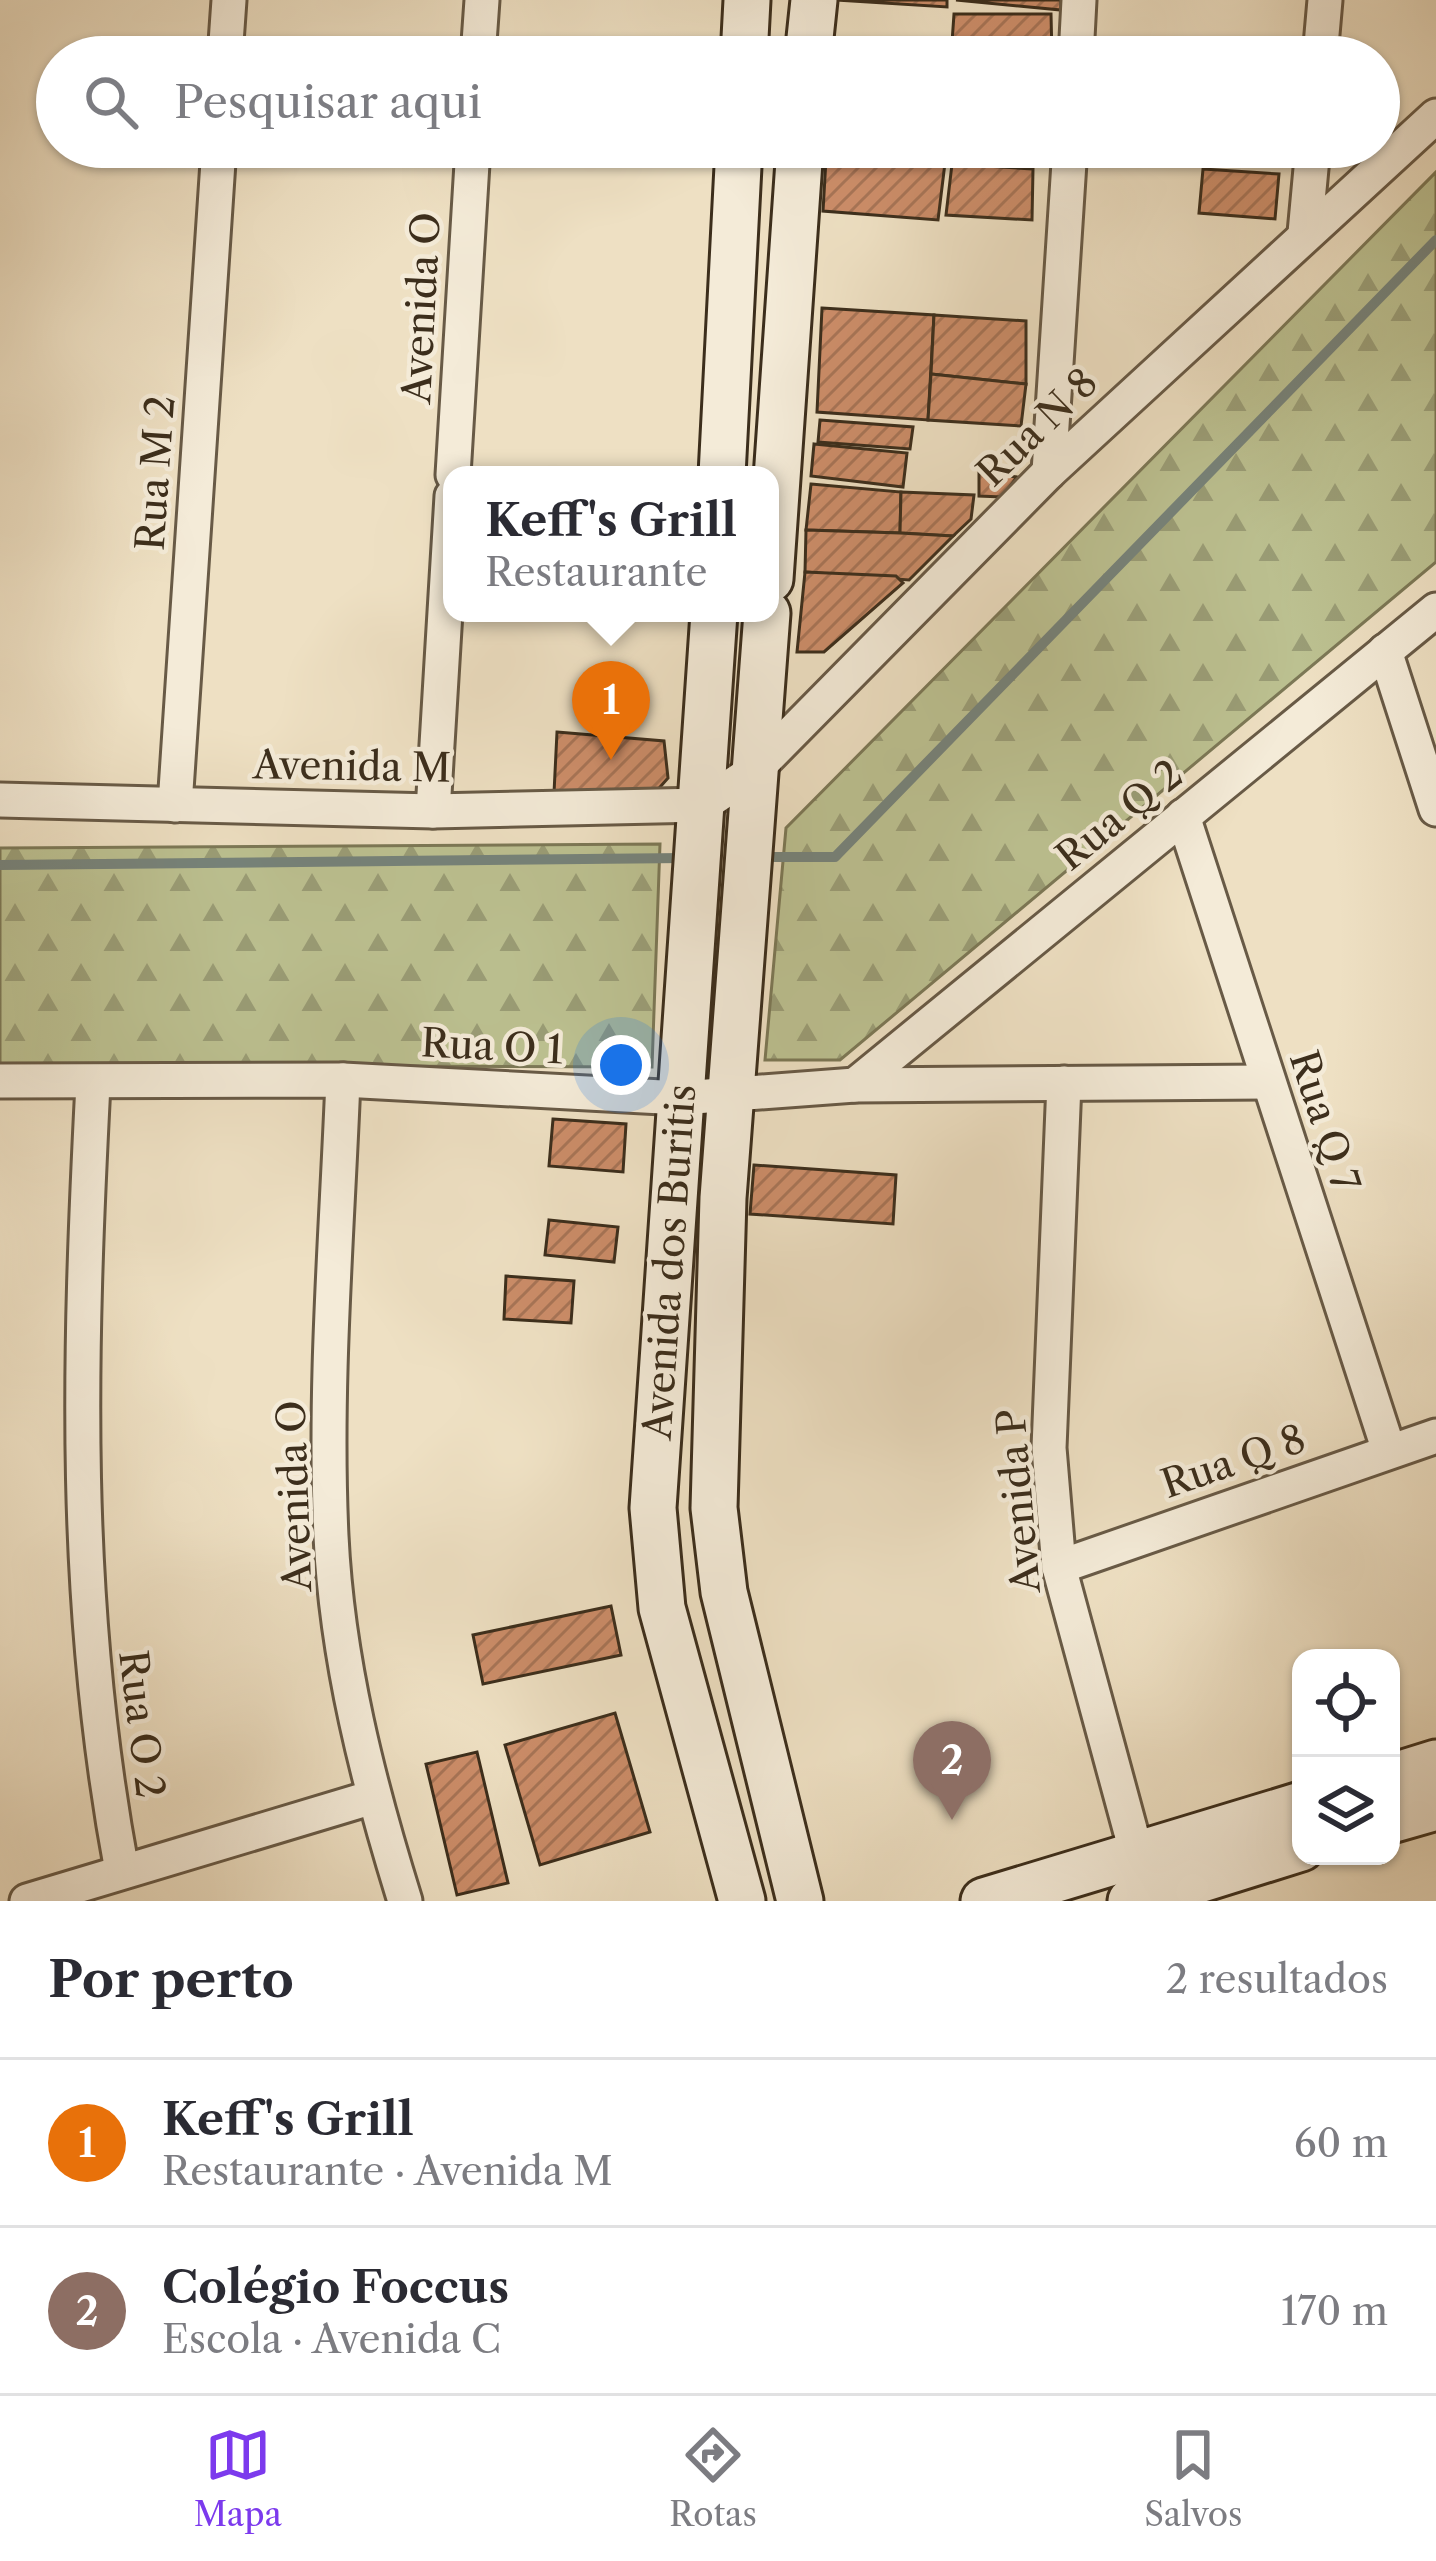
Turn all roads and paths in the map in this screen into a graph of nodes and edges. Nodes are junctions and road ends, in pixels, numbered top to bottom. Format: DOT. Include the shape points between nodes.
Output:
graph roads {
  1 [pos="229,0"];
  2 [pos="482,0"];
  3 [pos="747,0"];
  4 [pos="814,0"];
  5 [pos="1079,0"];
  6 [pos="1325,0"];
  7 [pos="226,36"];
  8 [pos="479,36"];
  9 [pos="745,36"];
  10 [pos="810,36"];
  11 [pos="1077,36"];
  12 [pos="1322,36"];
  13 [pos="1436,116"];
  14 [pos="1400,148"];
  15 [pos="218,168"];
  16 [pos="472,168"];
  17 [pos="739,168"];
  18 [pos="799,168"];
  19 [pos="1069,168"];
  20 [pos="1311,168"];
  21 [pos="1378,168"];
  22 [pos="1306,233"];
  23 [pos="454,466"];
  24 [pos="722,466"];
  25 [pos="778,466"];
  26 [pos="1049,472"];
  27 [pos="1436,610"];
  28 [pos="444,622"];
  29 [pos="713,622"];
  30 [pos="766,622"];
  31 [pos="1385,651"];
  32 [pos="755,770"];
  33 [pos="0,800"];
  34 [pos="176,805"];
  35 [pos="1436,808"];
  36 [pos="433,811"];
  37 [pos="1184,816"];
  38 [pos="700,840"];
  39 [pos="344,1080"];
  40 [pos="0,1081"];
  41 [pos="1268,1082"];
  42 [pos="1064,1083"];
  43 [pos="93,1084"];
  44 [pos="854,1085"];
  45 [pos="731,1097"];
  46 [pos="681,1098"];
  47 [pos="1436,1436"];
  48 [pos="1389,1451"];
  49 [pos="1059,1567"];
  50 [pos="1436,1763"];
  51 [pos="1400,1774"];
  52 [pos="373,1797"];
  53 [pos="1436,1807"];
  54 [pos="1292,1810"];
  55 [pos="1400,1817"];
  56 [pos="1292,1850"];
  57 [pos="122,1871"];
  58 [pos="1142,1889"];
  59 [pos="27,1901"];
  60 [pos="406,1901"];
  61 [pos="742,1901"];
  62 [pos="800,1901"];
  63 [pos="984,1901"];
  1 -- 7 [label="street"];
  2 -- 8 [label="street"];
  3 -- 9 [label="main road"];
  4 -- 10 [label="main road"];
  5 -- 11 [label="street"];
  6 -- 12 [label="street"];
  13 -- 14 [label="street, Rua N 8"];
  15 -- 34 [label="street, Rua M 2"];
  16 -- 23 [label="street, Avenida O"];
  17 -- 24 [label="main road"];
  18 -- 25 [label="main road"];
  19 -- 26 [label="street"];
  20 -- 22 [label="street"];
  21 -- 22 [label="street, Rua N 8"];
  22 -- 26 [label="street, Rua N 8"];
  26 -- 32 [label="street, Rua N 8"];
  27 -- 31 [label="street, Rua Q 2"];
  28 -- 36 [label="street"];
  29 -- 38 [label="main road, Avenida dos Buritis"];
  30 -- 32 [label="main road, Avenida dos Buritis"];
  31 -- 35 [label="street"];
  31 -- 37 [label="street, Rua Q 2"];
  32 -- 38 [label="street, Rua N 8"];
  32 -- 45 [label="main road, Avenida dos Buritis"];
  33 -- 34 [label="street, Avenida M"];
  34 -- 36 [label="street, Avenida M"];
  36 -- 38 [label="street, Avenida M"];
  37 -- 41 [label="street, Rua Q 7"];
  37 -- 44 [label="street, Rua Q 2"];
  38 -- 46 [label="main road, Avenida dos Buritis"];
  39 -- 43 [label="street, Rua O 1"];
  39 -- 46 [label="street, Rua O 1"];
  39 -- 52 [label="street, Avenida O" via="332,1540"];
  40 -- 43 [label="street, Rua O 1"];
  41 -- 42 [label="street, Rua O 1"];
  41 -- 48 [label="street, Rua Q 7"];
  42 -- 44 [label="street, Rua O 1"];
  42 -- 49 [label="street, Avenida P" via="1049,1448"];
  43 -- 57 [label="street, Rua O 2" via="80,1336 83,1567 97,1740"];
  44 -- 45 [label="street, Rua O 1"];
  45 -- 46 [label="street, Rua O 1"];
  45 -- 62 [label="main road, Avenida dos Buritis" via="714,1508 724,1592"];
  46 -- 61 [label="main road, Avenida dos Buritis" via="652,1508 662,1608"];
  47 -- 48 [label="street, Rua Q 8"];
  48 -- 49 [label="street, Rua Q 8"];
  49 -- 58 [label="street, Avenida P"];
  50 -- 51 [label="main road"];
  52 -- 57 [label="street"];
  52 -- 60 [label="street, Avenida O"];
  53 -- 55 [label="main road"];
  54 -- 58 [label="main road"];
  56 -- 58 [label="main road"];
  57 -- 59 [label="street"];
  58 -- 63 [label="main road"];
}
